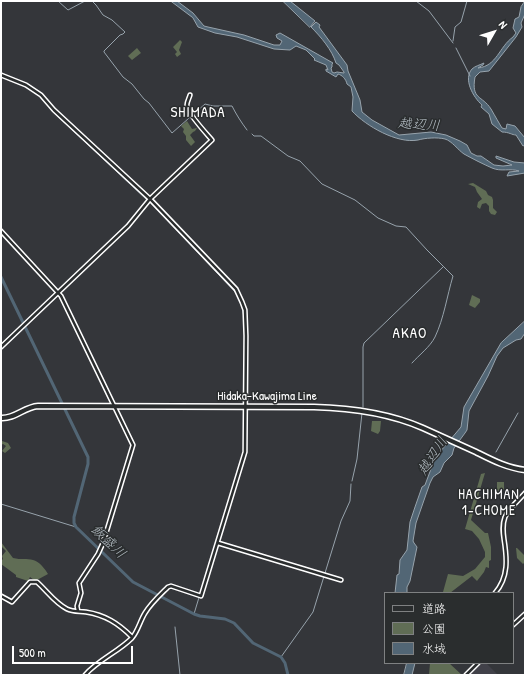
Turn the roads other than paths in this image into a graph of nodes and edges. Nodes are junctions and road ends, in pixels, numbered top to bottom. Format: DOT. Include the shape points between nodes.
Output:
graph roads {
  1 [pos="1,76"];
  2 [pos="190,95"];
  3 [pos="150,200"];
  4 [pos="1,231"];
  5 [pos="58,292"];
  6 [pos="1,346"];
  7 [pos="115,407"];
  8 [pos="246,407"];
  9 [pos="1,418"];
  10 [pos="525,470"];
  11 [pos="525,493"];
  12 [pos="218,543"];
  13 [pos="341,580"];
  14 [pos="496,592"];
  15 [pos="1,596"];
  16 [pos="78,611"];
  17 [pos="525,614"];
  18 [pos="514,624"];
  19 [pos="132,637"];
  20 [pos="477,664"];
  21 [pos="85,675"];
  22 [pos="466,675"];
  1 -- 3 [label="street" via="37,91"];
  2 -- 3 [label="street" via="188,109 212,140"];
  3 -- 5 [label="street" via="128,226"];
  3 -- 8 [label="street" via="239,295 246,321"];
  4 -- 5 [label="street"];
  5 -- 6 [label="street"];
  5 -- 7 [label="street"];
  7 -- 8 [label="main road, Hidaka-Kawajima Line"];
  7 -- 9 [label="main road, Hidaka-Kawajima Line" via="32,407 12,417"];
  7 -- 16 [label="street" via="133,447 102,547 79,583 81,594"];
  8 -- 10 [label="main road, Hidaka-Kawajima Line" via="321,407 356,410 401,420 507,466"];
  8 -- 12 [label="street" via="246,452"];
  11 -- 14 [label="street" via="504,519 507,565 505,576"];
  12 -- 13 [label="street"];
  12 -- 19 [label="street" via="201,596 170,586 144,614"];
  15 -- 16 [label="street" via="12,602 30,582 37,582 65,608"];
  16 -- 19 [label="street" via="108,618"];
  17 -- 18 [label="street"];
  19 -- 21 [label="street" via="99,661"];
  20 -- 22 [label="street"];
}
